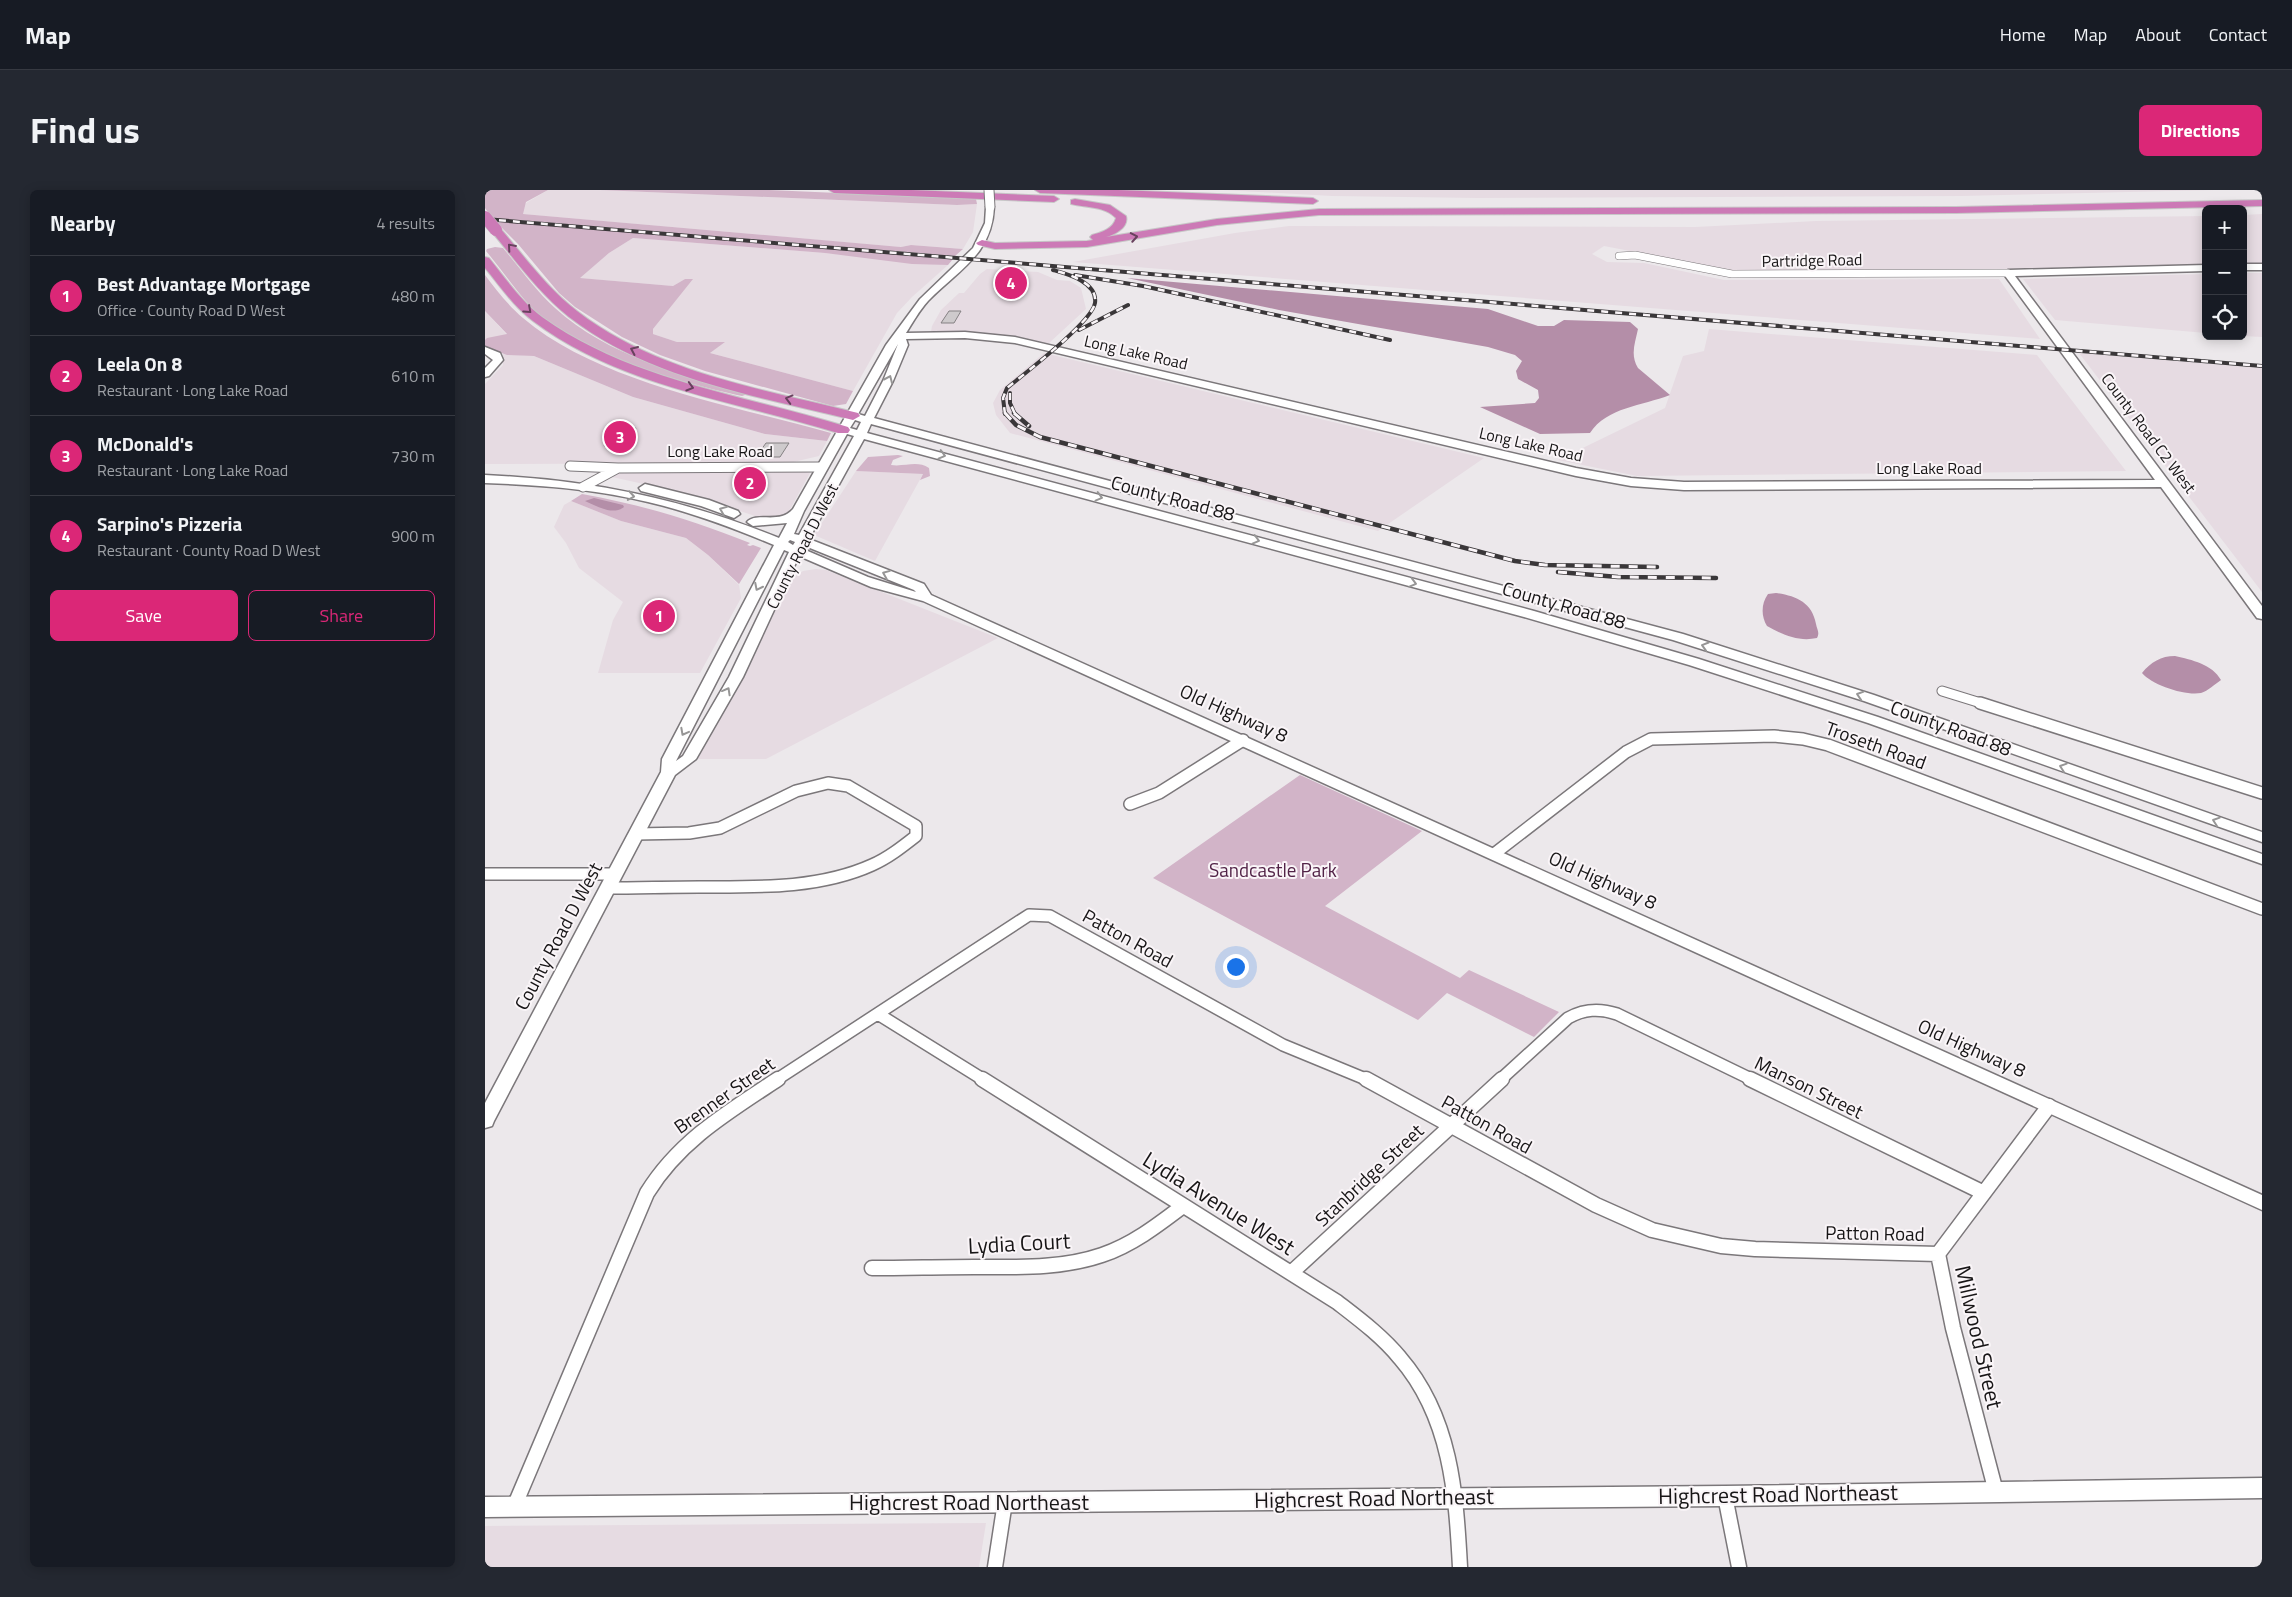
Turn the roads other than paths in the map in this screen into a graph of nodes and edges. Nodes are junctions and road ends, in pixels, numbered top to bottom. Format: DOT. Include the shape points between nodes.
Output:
graph roads {
  1 [pos="835,190"];
  2 [pos="989,190"];
  3 [pos="1039,190"];
  4 [pos="1189,190"];
  5 [pos="2262,196"];
  6 [pos="1059,199"];
  7 [pos="1327,200"];
  8 [pos="1347,200"];
  9 [pos="2262,203"];
  10 [pos="1376,206"];
  11 [pos="485,217"];
  12 [pos="982,243"];
  13 [pos="1619,256"];
  14 [pos="485,260"];
  15 [pos="2247,267"];
  16 [pos="2262,267"];
  17 [pos="2202,268"];
  18 [pos="2008,273"];
  19 [pos="900,336"];
  20 [pos="485,350"];
  21 [pos="485,374"];
  22 [pos="861,401"];
  23 [pos="817,407"];
  24 [pos="853,416"];
  25 [pos="868,420"];
  26 [pos="843,430"];
  27 [pos="861,434"];
  28 [pos="910,447"];
  29 [pos="831,454"];
  30 [pos="570,466"];
  31 [pos="844,466"];
  32 [pos="618,468"];
  33 [pos="774,468"];
  34 [pos="822,468"];
  35 [pos="485,471"];
  36 [pos="485,479"];
  37 [pos="596,480"];
  38 [pos="2165,483"];
  39 [pos="583,487"];
  40 [pos="798,511"];
  41 [pos="753,522"];
  42 [pos="784,540"];
  43 [pos="798,545"];
  44 [pos="843,572"];
  45 [pos="784,574"];
  46 [pos="927,598"];
  47 [pos="2262,614"];
  48 [pos="1942,691"];
  49 [pos="1243,740"];
  50 [pos="669,772"];
  51 [pos="2262,792"];
  52 [pos="1129,804"];
  53 [pos="637,834"];
  54 [pos="2262,837"];
  55 [pos="1494,854"];
  56 [pos="2262,859"];
  57 [pos="485,874"];
  58 [pos="611,881"];
  59 [pos="2262,909"];
  60 [pos="1050,916"];
  61 [pos="878,1014"];
  62 [pos="1617,1014"];
  63 [pos="2049,1106"];
  64 [pos="485,1121"];
  65 [pos="1451,1126"];
  66 [pos="1984,1193"];
  67 [pos="2262,1203"];
  68 [pos="1183,1206"];
  69 [pos="1938,1254"];
  70 [pos="872,1268"];
  71 [pos="1291,1274"];
  72 [pos="2262,1488"];
  73 [pos="1996,1492"];
  74 [pos="1725,1496"];
  75 [pos="1456,1497"];
  76 [pos="1005,1502"];
  77 [pos="514,1507"];
  78 [pos="485,1508"];
  79 [pos="995,1567"];
  80 [pos="1460,1567"];
  81 [pos="1739,1567"];
  1 -- 6 [label="highway"];
  2 -- 12 [label="main road, County Road D West, bridge" via="989,225"];
  3 -- 10 [label="highway"];
  4 -- 7 [label="highway"];
  5 -- 10 [label="highway" via="2052,201"];
  6 -- 10 [label="highway"];
  6 -- 12 [label="highway" via="1111,209 1122,221 1106,234 1076,240"];
  8 -- 10 [label="highway"];
  9 -- 10 [label="highway" via="1975,210"];
  12 -- 10 [label="highway, one-way" via="995,246 1071,246 1243,218"];
  23 -- 11 [label="highway, one-way, bridge" via="683,369 609,338 561,304"];
  12 -- 19 [label="main road, County Road D West" via="971,259 912,313"];
  13 -- 18 [label="street, Partridge Road" via="1635,256 1732,274"];
  14 -- 26 [label="highway, one-way" via="514,296 538,318 593,352 677,384"];
  15 -- 16 [label="main road"];
  17 -- 18 [label="main road"];
  18 -- 38 [label="main road, County Road C2 West"];
  19 -- 22 [label="main road, County Road D West" via="891,345"];
  25 -- 19 [label="street, County Road D West, one-way" via="903,346"];
  19 -- 38 [label="street, Long Lake Road" via="965,335 1015,340 1576,472 1631,482 1712,486"];
  20 -- 21 [label="main road" via="498,358"];
  22 -- 23 [label="highway" via="838,407"];
  22 -- 24 [label="main road, County Road D West"];
  23 -- 24 [label="highway"];
  24 -- 25 [label="main road, County Road 88"];
  24 -- 26 [label="main road, County Road D West"];
  25 -- 27 [label="main road, County Road D West"];
  54 -- 25 [label="main road, County Road 88, one-way" via="1860,695 1696,643"];
  26 -- 27 [label="main road, County Road 88"];
  26 -- 29 [label="street, County Road D West"];
  27 -- 28 [label="main road, County Road 88"];
  27 -- 31 [label="main road, County Road D West"];
  28 -- 31 [label="main road" via="871,448"];
  28 -- 56 [label="main road, County Road 88, one-way" via="1685,659 1873,720"];
  29 -- 33 [label="street" via="816,461"];
  29 -- 34 [label="street, County Road D West"];
  30 -- 32 [label="street, Long Lake Road"];
  31 -- 43 [label="main road, County Road D West"];
  32 -- 33 [label="street, Long Lake Road"];
  32 -- 37 [label="street, Long Lake Road"];
  33 -- 34 [label="street, Long Lake Road"];
  34 -- 40 [label="main road, County Road D West"];
  35 -- 37 [label="main road"];
  36 -- 39 [label="street"];
  37 -- 39 [label="street, Long Lake Road"];
  41 -- 37 [label="main road, one-way" via="676,494"];
  38 -- 47 [label="main road, County Road C2 West"];
  39 -- 42 [label="main road, one-way" via="648,499"];
  40 -- 41 [label="main road" via="781,521"];
  40 -- 42 [label="main road, County Road D West"];
  41 -- 42 [label="main road"];
  42 -- 43 [label="main road"];
  42 -- 50 [label="main road, County Road D West, one-way" via="669,759"];
  43 -- 44 [label="main road, Old Highway 8"];
  43 -- 45 [label="main road, County Road D West"];
  46 -- 43 [label="main road, Old Highway 8, one-way" via="919,587"];
  44 -- 45 [label="main road" via="814,565"];
  44 -- 46 [label="main road, Old Highway 8" via="902,594"];
  50 -- 45 [label="main road, County Road D West, one-way" via="689,760 736,676"];
  46 -- 49 [label="main road, Old Highway 8"];
  48 -- 51 [label="street"];
  49 -- 52 [label="street" via="1159,793"];
  49 -- 55 [label="main road, Old Highway 8"];
  50 -- 53 [label="main road, County Road D West"];
  53 -- 58 [label="main road, County Road D West"];
  53 -- 58 [label="street" via="718,829 815,783 844,784 916,826 916,836 905,846 855,872 815,881 769,886"];
  55 -- 59 [label="street, Troseth Road" via="1626,752 1651,739 1773,736 1828,745"];
  55 -- 63 [label="main road, Old Highway 8"];
  57 -- 58 [label="street"];
  58 -- 64 [label="main road, County Road D West"];
  60 -- 61 [label="street, Brenner Street" via="1037,914 1021,918"];
  60 -- 65 [label="street, Patton Road" via="1283,1045 1366,1079"];
  61 -- 68 [label="street, Lydia Avenue West"];
  61 -- 77 [label="street, Brenner Street" via="711,1124 682,1147 664,1167 640,1207"];
  62 -- 65 [label="street, Stanbridge Street" via="1598,1009 1585,1010 1568,1018"];
  62 -- 66 [label="street, Manson Street"];
  63 -- 66 [label="street, Millwood Street"];
  63 -- 67 [label="main road, Old Highway 8"];
  65 -- 69 [label="street, Patton Road" via="1620,1217 1685,1239 1721,1246"];
  65 -- 71 [label="street, Stanbridge Street"];
  66 -- 69 [label="street, Millwood Street"];
  68 -- 70 [label="street, Lydia Court" via="1129,1244 1074,1262 1027,1267"];
  68 -- 71 [label="street, Lydia Avenue West"];
  69 -- 73 [label="street, Millwood Street" via="1953,1328"];
  71 -- 75 [label="street, Lydia Avenue West" via="1366,1322 1411,1369 1441,1425"];
  72 -- 73 [label="main road, Highcrest Road Northeast"];
  73 -- 74 [label="main road, Highcrest Road Northeast"];
  74 -- 75 [label="main road, Highcrest Road Northeast"];
  74 -- 81 [label="street"];
  75 -- 76 [label="main road, Highcrest Road Northeast"];
  75 -- 80 [label="street, Lydia Avenue West"];
  76 -- 77 [label="main road, Highcrest Road Northeast"];
  76 -- 79 [label="street"];
  77 -- 78 [label="main road, Highcrest Road Northeast"];
}
